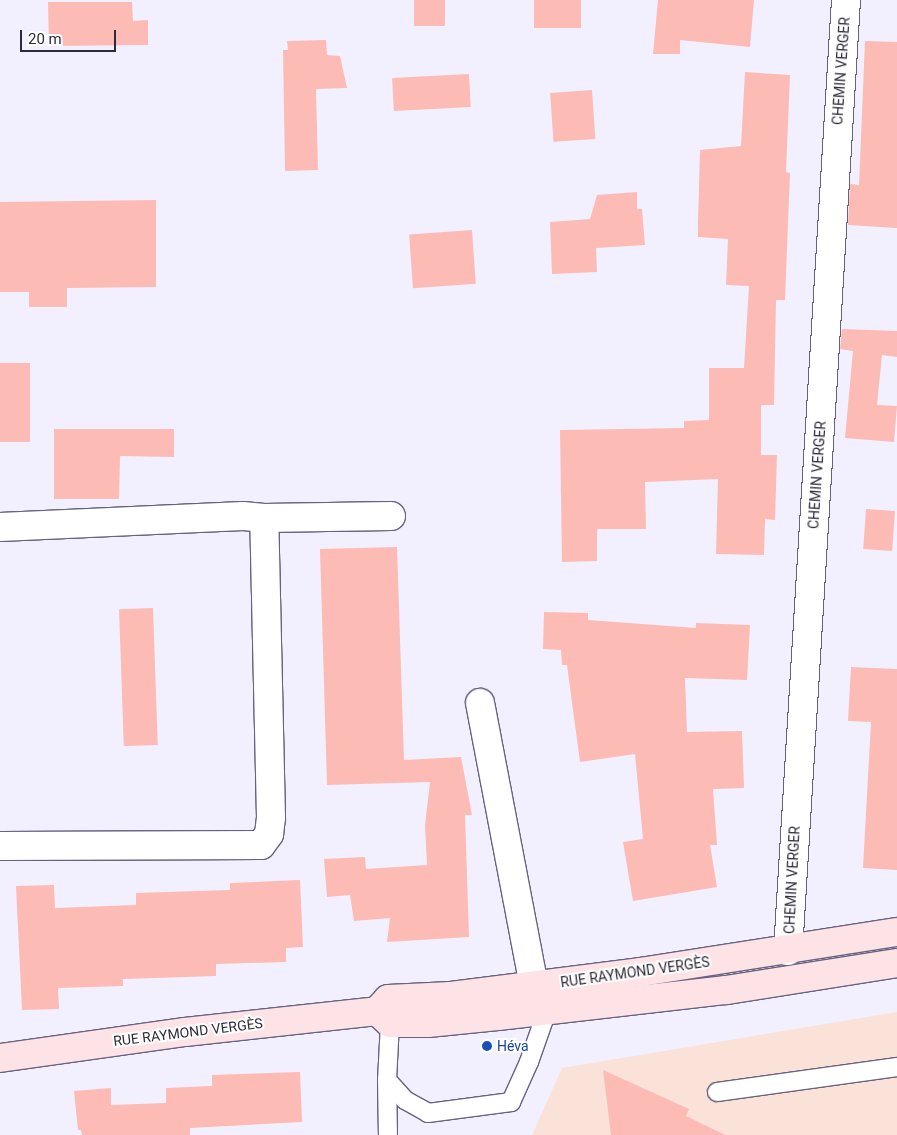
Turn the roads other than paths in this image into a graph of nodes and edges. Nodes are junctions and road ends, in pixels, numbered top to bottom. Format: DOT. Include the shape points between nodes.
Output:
graph roads {
  1 [pos="846,0"];
  2 [pos="391,516"];
  3 [pos="264,518"];
  4 [pos="0,527"];
  5 [pos="480,703"];
  6 [pos="0,846"];
  7 [pos="897,932"];
  8 [pos="788,951"];
  9 [pos="897,963"];
  10 [pos="534,985"];
  11 [pos="546,1011"];
  12 [pos="383,1017"];
  13 [pos="0,1058"];
  14 [pos="897,1067"];
  15 [pos="387,1080"];
  16 [pos="717,1092"];
  17 [pos="388,1135"];
  1 -- 8 [label="street, CHEMIN VERGER"];
  2 -- 3 [label="street"];
  3 -- 4 [label="street" via="243,516"];
  3 -- 6 [label="street" via="271,817 269,834 261,845"];
  5 -- 10 [label="street"];
  7 -- 8 [label="main road, RUE RAYMOND VERGÈS"];
  8 -- 10 [label="main road, RUE RAYMOND VERGÈS"];
  9 -- 11 [label="main road, RUE RAYMOND VERGÈS" via="727,990"];
  10 -- 12 [label="main road, RUE RAYMOND VERGÈS" via="451,996 388,999"];
  11 -- 12 [label="main road, RUE RAYMOND VERGÈS" via="428,1023"];
  11 -- 15 [label="lane" via="529,1062 510,1102 428,1113 405,1100"];
  12 -- 13 [label="main road, RUE RAYMOND VERGÈS" via="185,1032"];
  12 -- 15 [label="lane"];
  14 -- 16 [label="lane"];
  15 -- 17 [label="lane"];
}
